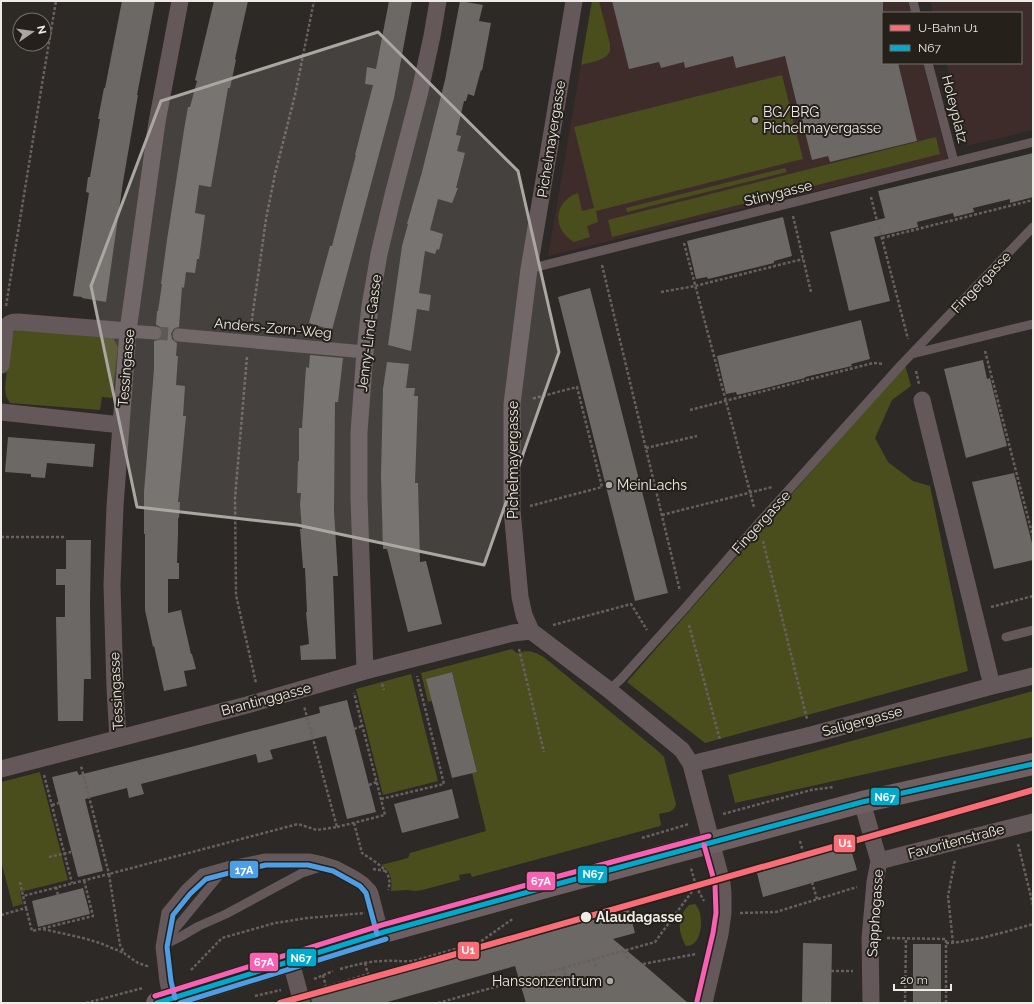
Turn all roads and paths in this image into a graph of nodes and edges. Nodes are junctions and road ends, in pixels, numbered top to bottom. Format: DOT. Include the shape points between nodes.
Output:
graph roads {
  1 [pos="56,1"];
  2 [pos="180,1"];
  3 [pos="438,1"];
  4 [pos="574,1"];
  5 [pos="913,1"];
  6 [pos="916,12"];
  7 [pos="928,64"];
  8 [pos="1033,142"];
  9 [pos="954,162"];
  10 [pos="867,185"];
  11 [pos="1033,200"];
  12 [pos="790,204"];
  13 [pos="877,221"];
  14 [pos="879,227"];
  15 [pos="1033,227"];
  16 [pos="681,231"];
  17 [pos="882,238"];
  18 [pos="598,252"];
  19 [pos="803,259"];
  20 [pos="529,269"];
  21 [pos="695,286"];
  22 [pos="662,292"];
  23 [pos="811,292"];
  24 [pos="9,324"];
  25 [pos="1033,324"];
  26 [pos="128,331"];
  27 [pos="155,333"];
  28 [pos="179,335"];
  29 [pos="982,337"];
  30 [pos="365,352"];
  31 [pos="912,354"];
  32 [pos="1,364"];
  33 [pos="901,366"];
  34 [pos="922,400"];
  35 [pos="726,401"];
  36 [pos="512,404"];
  37 [pos="690,410"];
  38 [pos="1,412"];
  39 [pos="121,425"];
  40 [pos="697,436"];
  41 [pos="646,448"];
  42 [pos="798,479"];
  43 [pos="750,492"];
  44 [pos="512,510"];
  45 [pos="662,515"];
  46 [pos="758,524"];
  47 [pos="1,536"];
  48 [pos="64,537"];
  49 [pos="1033,537"];
  50 [pos="1033,596"];
  51 [pos="685,608"];
  52 [pos="973,612"];
  53 [pos="1033,630"];
  54 [pos="531,631"];
  55 [pos="513,633"];
  56 [pos="1006,637"];
  57 [pos="658,638"];
  58 [pos="365,671"];
  59 [pos="416,671"];
  60 [pos="349,676"];
  61 [pos="1033,676"];
  62 [pos="992,686"];
  63 [pos="300,690"];
  64 [pos="609,690"];
  65 [pos="362,726"];
  66 [pos="354,729"];
  67 [pos="811,735"];
  68 [pos="118,738"];
  69 [pos="721,742"];
  70 [pos="77,749"];
  71 [pos="544,752"];
  72 [pos="40,759"];
  73 [pos="691,764"];
  74 [pos="1033,764"];
  75 [pos="1,769"];
  76 [pos="377,782"];
  77 [pos="369,785"];
  78 [pos="381,800"];
  79 [pos="862,802"];
  80 [pos="59,803"];
  81 [pos="52,805"];
  82 [pos="1033,822"];
  83 [pos="354,823"];
  84 [pos="1013,826"];
  85 [pos="337,827"];
  86 [pos="800,841"];
  87 [pos="955,842"];
  88 [pos="711,843"];
  89 [pos="71,852"];
  90 [pos="64,853"];
  91 [pos="362,853"];
  92 [pos="49,857"];
  93 [pos="359,857"];
  94 [pos="805,859"];
  95 [pos="879,862"];
  96 [pos="336,865"];
  97 [pos="227,866"];
  98 [pos="686,872"];
  99 [pos="109,874"];
  100 [pos="84,880"];
  101 [pos="20,882"];
  102 [pos="812,882"];
  103 [pos="875,882"];
  104 [pos="72,883"];
  105 [pos="696,886"];
  106 [pos="56,887"];
  107 [pos="58,895"];
  108 [pos="23,896"];
  109 [pos="817,899"];
  110 [pos="1033,905"];
  111 [pos="706,906"];
  112 [pos="26,908"];
  113 [pos="723,913"];
  114 [pos="1,915"];
  115 [pos="518,916"];
  116 [pos="307,918"];
  117 [pos="382,922"];
  118 [pos="1033,924"];
  119 [pos="42,928"];
  120 [pos="895,938"];
  121 [pos="906,938"];
  122 [pos="946,943"];
  123 [pos="953,943"];
  124 [pos="160,947"];
  125 [pos="698,949"];
  126 [pos="625,951"];
  127 [pos="125,954"];
  128 [pos="594,959"];
  129 [pos="628,959"];
  130 [pos="291,962"];
  131 [pos="365,963"];
  132 [pos="643,964"];
  133 [pos="563,968"];
  134 [pos="596,969"];
  135 [pos="831,971"];
  136 [pos="148,972"];
  137 [pos="859,972"];
  138 [pos="368,974"];
  139 [pos="323,975"];
  140 [pos="566,978"];
  141 [pos="370,982"];
  142 [pos="163,995"];
  143 [pos="300,995"];
  144 [pos="253,996"];
  145 [pos="86,1003"];
  146 [pos="438,1003"];
  147 [pos="704,1003"];
  148 [pos="871,1003"];
  149 [pos="905,1003"];
  150 [pos="946,1003"];
  1 -- 24 [label="path" via="5,310"];
  2 -- 26 [label="street, Tessingasse" via="157,122"];
  3 -- 30 [label="street, Jenny-Lind-Gasse" via="420,91 379,254"];
  4 -- 20 [label="street, Pichelmayergasse"];
  5 -- 6 [label="lane"];
  7 -- 9 [label="lane, Holeyplatz"];
  8 -- 9 [label="lane, Stinygasse"];
  9 -- 10 [label="lane, Stinygasse"];
  10 -- 12 [label="lane, Stinygasse"];
  10 -- 13 [label="path"];
  11 -- 17 [label="path"];
  12 -- 16 [label="lane, Stinygasse"];
  12 -- 19 [label="path"];
  14 -- 17 [label="path"];
  15 -- 31 [label="lane, Fingergasse"];
  16 -- 18 [label="lane, Stinygasse"];
  16 -- 21 [label="path"];
  17 -- 31 [label="path"];
  18 -- 20 [label="lane, Stinygasse"];
  18 -- 41 [label="path"];
  19 -- 21 [label="path"];
  19 -- 23 [label="path"];
  20 -- 36 [label="street, Pichelmayergasse"];
  21 -- 22 [label="path"];
  21 -- 35 [label="path"];
  24 -- 26 [label="street" via="18,322"];
  24 -- 32 [label="street" via="4,333"];
  25 -- 29 [label="lane"];
  26 -- 27 [label="street"];
  26 -- 39 [label="street, Tessingasse"];
  28 -- 30 [label="street, Anders-Zorn-Weg"];
  29 -- 31 [label="lane"];
  29 -- 49 [label="path"];
  30 -- 58 [label="street, Jenny-Lind-Gasse" via="359,432 358,498"];
  31 -- 33 [label="lane, Fingergasse"];
  31 -- 34 [label="path"];
  33 -- 35 [label="path" via="874,363"];
  33 -- 42 [label="lane, Fingergasse"];
  34 -- 52 [label="street"];
  35 -- 37 [label="path"];
  35 -- 43 [label="path"];
  36 -- 44 [label="street, Pichelmayergasse"];
  36 -- 44 [label="path" via="577,386 602,487"];
  38 -- 39 [label="street"];
  39 -- 68 [label="street, Tessingasse" via="112,585"];
  40 -- 41 [label="path"];
  41 -- 45 [label="path"];
  42 -- 43 [label="path"];
  42 -- 46 [label="lane, Fingergasse"];
  43 -- 45 [label="path"];
  43 -- 46 [label="path"];
  44 -- 54 [label="street, Pichelmayergasse" via="520,597"];
  45 -- 51 [label="path"];
  46 -- 51 [label="lane, Fingergasse"];
  46 -- 67 [label="path"];
  47 -- 48 [label="path"];
  50 -- 52 [label="path"];
  51 -- 57 [label="lane, Fingergasse"];
  51 -- 69 [label="path"];
  52 -- 62 [label="street"];
  53 -- 56 [label="lane"];
  54 -- 55 [label="street, Brantinggasse"];
  54 -- 57 [label="path" via="631,604 647,630"];
  54 -- 64 [label="street"];
  55 -- 58 [label="street, Brantinggasse"];
  55 -- 71 [label="path"];
  57 -- 64 [label="lane, Fingergasse"];
  58 -- 60 [label="street, Brantinggasse"];
  59 -- 78 [label="path" via="444,784"];
  60 -- 63 [label="street, Brantinggasse"];
  60 -- 65 [label="path"];
  61 -- 62 [label="street, Saligergasse"];
  62 -- 67 [label="street, Saligergasse"];
  63 -- 68 [label="street, Brantinggasse"];
  63 -- 85 [label="path"];
  64 -- 73 [label="street" via="682,750"];
  65 -- 66 [label="path"];
  65 -- 76 [label="path"];
  67 -- 73 [label="street, Saligergasse"];
  68 -- 70 [label="street, Brantinggasse"];
  70 -- 72 [label="street, Brantinggasse"];
  70 -- 99 [label="path"];
  72 -- 75 [label="street, Brantinggasse"];
  72 -- 81 [label="path"];
  73 -- 88 [label="street"];
  74 -- 79 [label="main road"];
  76 -- 77 [label="path"];
  76 -- 78 [label="path"];
  78 -- 83 [label="path" via="385,815"];
  79 -- 88 [label="main road"];
  79 -- 95 [label="street, Sapphogasse"];
  80 -- 81 [label="path"];
  81 -- 90 [label="path"];
  82 -- 84 [label="street, Favoritenstraße"];
  83 -- 85 [label="path"];
  83 -- 91 [label="path"];
  84 -- 87 [label="street, Favoritenstraße"];
  84 -- 110 [label="path"];
  85 -- 99 [label="path" via="317,830 298,824"];
  86 -- 94 [label="path"];
  87 -- 95 [label="street, Favoritenstraße"];
  87 -- 123 [label="path" via="957,853 948,896"];
  88 -- 113 [label="street" via="722,883"];
  88 -- 117 [label="main road" via="550,886"];
  89 -- 90 [label="path"];
  90 -- 92 [label="path"];
  90 -- 104 [label="path"];
  91 -- 93 [label="path"];
  91 -- 117 [label="path" via="379,864 389,878 390,886"];
  95 -- 103 [label="street, Sapphogasse"];
  96 -- 97 [label="lane" via="309,858 288,857 265,858"];
  96 -- 117 [label="lane" via="355,875 372,889"];
  96 -- 124 [label="lane" via="302,873"];
  97 -- 124 [label="lane"];
  97 -- 124 [label="lane" via="202,872 166,912"];
  98 -- 105 [label="path" via="692,871"];
  99 -- 100 [label="path"];
  99 -- 127 [label="path" via="120,945"];
  100 -- 104 [label="path"];
  100 -- 119 [label="path" via="93,916"];
  101 -- 108 [label="path"];
  102 -- 109 [label="path"];
  103 -- 109 [label="path"];
  103 -- 148 [label="street, Sapphogasse" via="870,938"];
  104 -- 106 [label="path"];
  105 -- 111 [label="path"];
  105 -- 126 [label="path" via="655,942"];
  106 -- 107 [label="path"];
  106 -- 108 [label="path"];
  108 -- 112 [label="path"];
  109 -- 113 [label="path" via="776,912"];
  112 -- 114 [label="path"];
  112 -- 119 [label="path" via="32,931"];
  113 -- 147 [label="street"];
  115 -- 131 [label="path" via="480,942 413,961"];
  116 -- 142 [label="path" via="275,923 222,938"];
  117 -- 130 [label="main road"];
  118 -- 123 [label="path"];
  119 -- 127 [label="path" via="88,940"];
  120 -- 121 [label="path"];
  121 -- 122 [label="path" via="946,939"];
  121 -- 149 [label="path"];
  122 -- 123 [label="path"];
  122 -- 150 [label="path"];
  124 -- 142 [label="lane"];
  125 -- 132 [label="path" via="696,954"];
  126 -- 128 [label="path"];
  126 -- 129 [label="path"];
  127 -- 136 [label="path" via="147,966"];
  128 -- 133 [label="path"];
  128 -- 134 [label="path"];
  130 -- 142 [label="main road"];
  130 -- 143 [label="street"];
  131 -- 138 [label="path"];
  131 -- 139 [label="path"];
  133 -- 140 [label="path"];
  133 -- 146 [label="path"];
  135 -- 137 [label="path"];
  138 -- 139 [label="path" via="326,987"];
  138 -- 141 [label="path"];
  139 -- 143 [label="path"];
  142 -- 145 [label="path"];
  143 -- 144 [label="path"];
}
